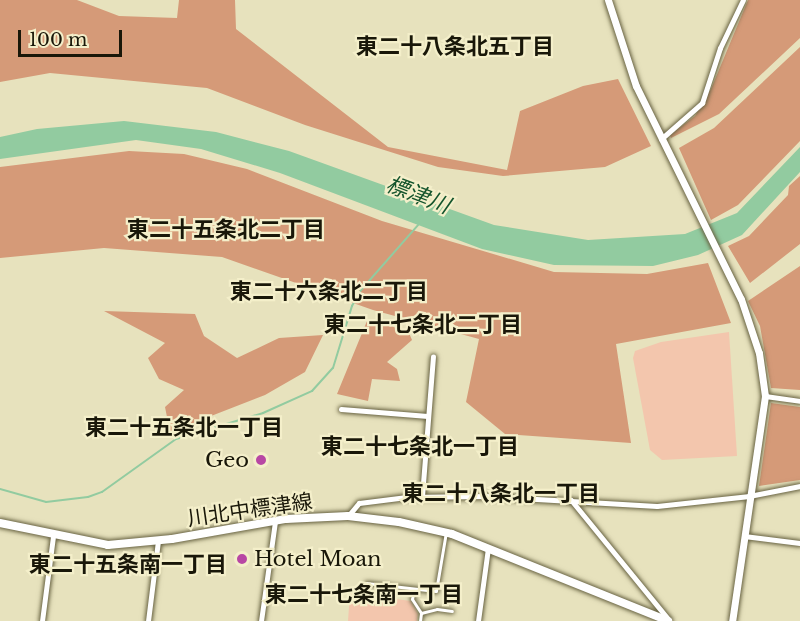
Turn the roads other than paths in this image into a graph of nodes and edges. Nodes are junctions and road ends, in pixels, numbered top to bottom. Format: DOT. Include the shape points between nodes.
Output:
graph roads {
  1 [pos="608,0"];
  2 [pos="742,0"];
  3 [pos="661,139"];
  4 [pos="433,356"];
  5 [pos="765,396"];
  6 [pos="800,401"];
  7 [pos="341,409"];
  8 [pos="428,416"];
  9 [pos="800,486"];
  10 [pos="422,496"];
  11 [pos="749,496"];
  12 [pos="571,500"];
  13 [pos="348,516"];
  14 [pos="275,520"];
  15 [pos="0,523"];
  16 [pos="446,532"];
  17 [pos="52,536"];
  18 [pos="744,536"];
  19 [pos="158,541"];
  20 [pos="800,543"];
  21 [pos="488,548"];
  22 [pos="366,583"];
  23 [pos="414,589"];
  24 [pos="452,611"];
  25 [pos="421,613"];
  26 [pos="42,621"];
  27 [pos="148,621"];
  28 [pos="261,621"];
  29 [pos="420,621"];
  30 [pos="478,621"];
  31 [pos="669,621"];
  32 [pos="732,621"];
  1 -- 3 [label="street" via="622,50"];
  2 -- 3 [label="street" via="720,48 702,103"];
  3 -- 5 [label="street" via="741,299 756,338"];
  4 -- 8 [label="street"];
  5 -- 6 [label="street"];
  5 -- 11 [label="street"];
  7 -- 8 [label="street"];
  8 -- 10 [label="street"];
  9 -- 11 [label="street"];
  10 -- 12 [label="street"];
  10 -- 13 [label="street" via="359,503"];
  11 -- 12 [label="street" via="657,506"];
  11 -- 18 [label="street"];
  12 -- 31 [label="street"];
  13 -- 14 [label="main road, 川北中標津線"];
  13 -- 16 [label="main road, 川北中標津線"];
  14 -- 19 [label="main road, 川北中標津線"];
  14 -- 28 [label="street"];
  15 -- 17 [label="main road, 川北中標津線"];
  16 -- 21 [label="main road, 川北中標津線"];
  16 -- 23 [label="lane" via="436,591"];
  17 -- 19 [label="main road, 川北中標津線" via="108,545"];
  17 -- 26 [label="street"];
  18 -- 20 [label="street"];
  18 -- 32 [label="street"];
  19 -- 27 [label="street"];
  21 -- 30 [label="street"];
  21 -- 31 [label="main road, 川北中標津線"];
  22 -- 23 [label="lane"];
  23 -- 25 [label="lane" via="412,599"];
  24 -- 25 [label="lane"];
  25 -- 29 [label="lane"];
}
